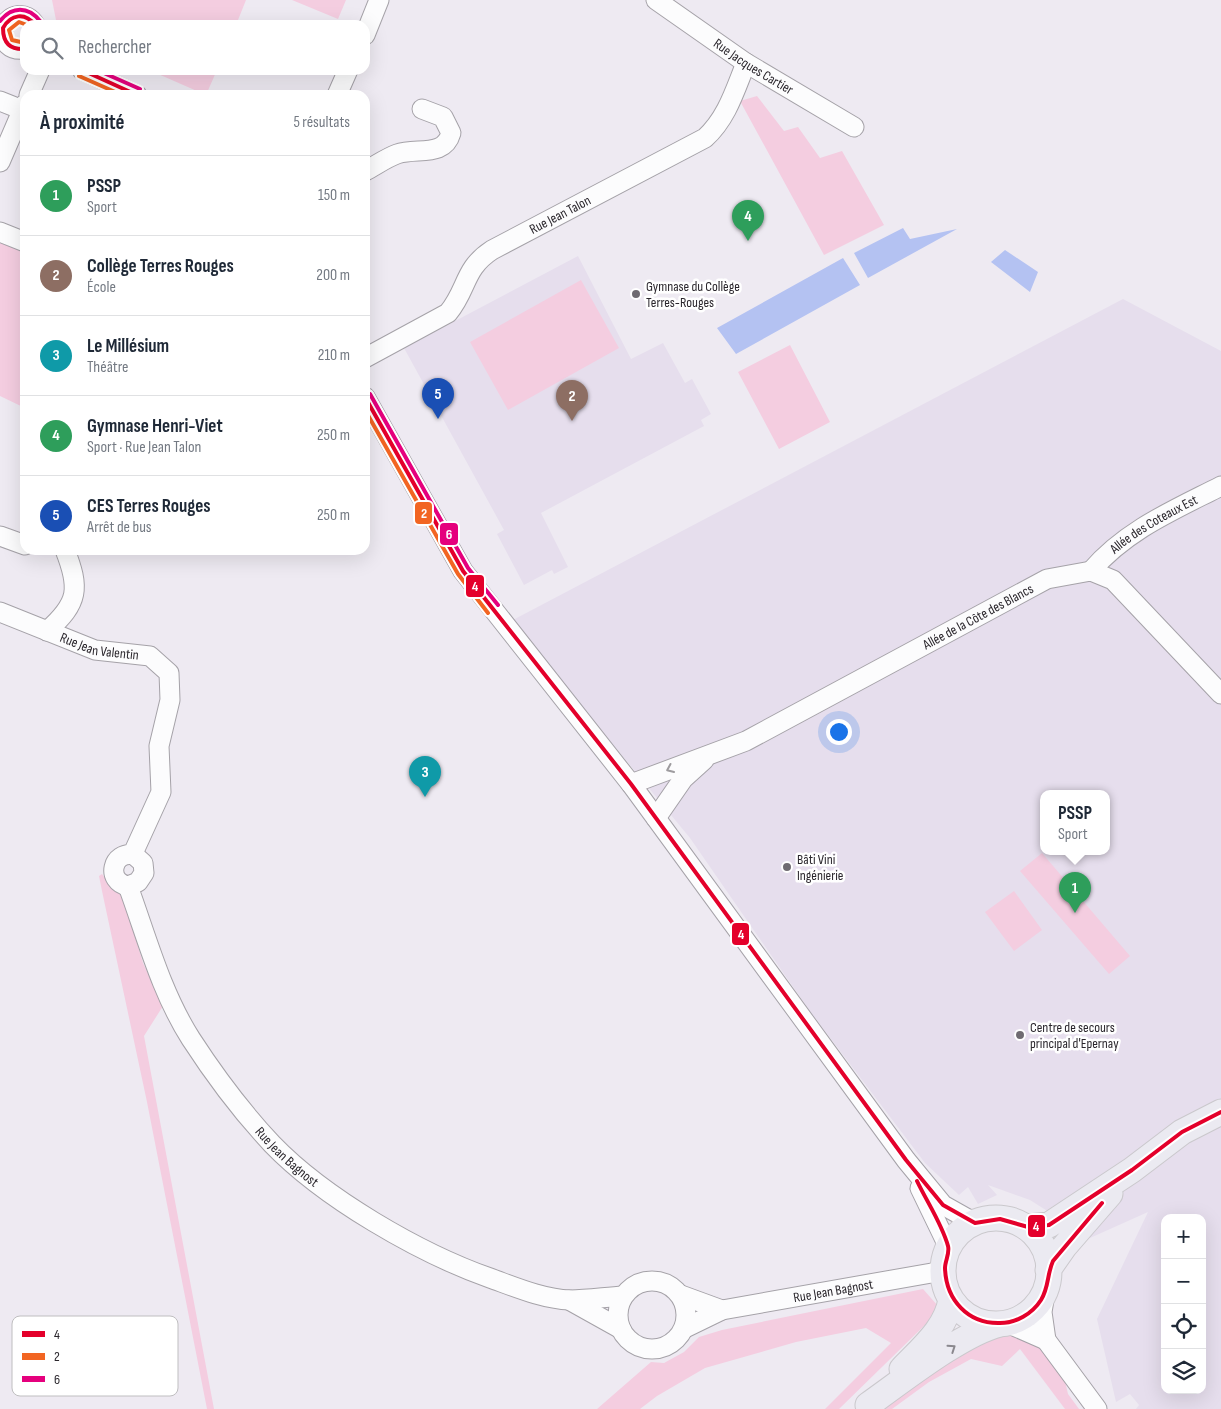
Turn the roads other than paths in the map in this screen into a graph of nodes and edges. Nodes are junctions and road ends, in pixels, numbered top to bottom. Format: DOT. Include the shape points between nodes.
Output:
graph roads {
  1 [pos="379,0"];
  2 [pos="656,0"];
  3 [pos="29,14"];
  4 [pos="370,22"];
  5 [pos="1,28"];
  6 [pos="20,50"];
  7 [pos="746,63"];
  8 [pos="38,75"];
  9 [pos="93,75"];
  10 [pos="346,75"];
  11 [pos="31,90"];
  12 [pos="126,90"];
  13 [pos="339,90"];
  14 [pos="0,101"];
  15 [pos="20,104"];
  16 [pos="422,109"];
  17 [pos="20,116"];
  18 [pos="854,127"];
  19 [pos="0,162"];
  20 [pos="370,168"];
  21 [pos="0,232"];
  22 [pos="20,240"];
  23 [pos="370,355"];
  24 [pos="370,406"];
  25 [pos="1221,486"];
  26 [pos="0,536"];
  27 [pos="20,543"];
  28 [pos="67,555"];
  29 [pos="1091,571"];
  30 [pos="0,612"];
  31 [pos="47,631"];
  32 [pos="1221,694"];
  33 [pos="709,756"];
  34 [pos="631,784"];
  35 [pos="161,792"];
  36 [pos="656,818"];
  37 [pos="1221,1112"];
  38 [pos="906,1160"];
  39 [pos="1132,1170"];
  40 [pos="975,1223"];
  41 [pos="1028,1227"];
  42 [pos="949,1248"];
  43 [pos="1048,1270"];
  44 [pos="943,1272"];
  45 [pos="1044,1294"];
  46 [pos="681,1295"];
  47 [pos="623,1296"];
  48 [pos="951,1299"];
  49 [pos="569,1300"];
  50 [pos="722,1310"];
  51 [pos="1004,1323"];
  52 [pos="684,1328"];
  53 [pos="621,1329"];
  54 [pos="1046,1340"];
  55 [pos="866,1407"];
  56 [pos="1097,1409"];
  1 -- 4 [label="street"];
  2 -- 7 [label="street, Rue Jacques Cartier"];
  3 -- 5 [label="street" via="11,17"];
  5 -- 6 [label="street" via="5,43"];
  7 -- 18 [label="street, Rue Jacques Cartier"];
  7 -- 23 [label="street, Rue Jean Talon" via="725,114 705,138 478,259 457,302 448,313"];
  8 -- 11 [label="street"];
  9 -- 12 [label="street"];
  10 -- 13 [label="street"];
  14 -- 15 [label="street"];
  16 -- 20 [label="street" via="443,117 451,133 448,142 440,149 397,154"];
  17 -- 19 [label="street"];
  21 -- 22 [label="street"];
  24 -- 34 [label="street" via="463,571"];
  25 -- 29 [label="street, Allée des Coteaux Est" via="1131,533 1108,551"];
  26 -- 27 [label="street"];
  28 -- 31 [label="street" via="74,572 74,596 63,617"];
  29 -- 32 [label="street" via="1113,580"];
  29 -- 33 [label="street, Allée de la Côte des Blancs" via="1047,579 746,740"];
  30 -- 31 [label="street, Rue Jean Valentin"];
  31 -- 35 [label="street, Rue Jean Valentin" via="95,650 150,656 169,673 170,700 159,746"];
  33 -- 34 [label="street, Allée de la Côte des Blancs, one-way"];
  33 -- 36 [label="street, Allée de la Côte des Blancs" via="683,779"];
  34 -- 36 [label="street"];
  35 -- 49 [label="street, Rue Jean Bagnost" via="135,849 134,855 142,863 144,873 138,882 128,886 156,968 190,1038 227,1091 273,1145 325,1190 393,1232 451,1263 521,1290"];
  36 -- 38 [label="street"];
  37 -- 39 [label="main road" via="1182,1132"];
  38 -- 40 [label="street" via="943,1205"];
  38 -- 42 [label="street"];
  39 -- 41 [label="main road" via="1049,1224"];
  39 -- 43 [label="main road" via="1064,1247"];
  40 -- 41 [label="main road" via="1000,1219"];
  40 -- 42 [label="main road" via="955,1237"];
  41 -- 43 [label="main road" via="1046,1252"];
  42 -- 44 [label="main road"];
  43 -- 45 [label="main road"];
  44 -- 48 [label="main road"];
  44 -- 50 [label="street, Rue Jean Bagnost"];
  45 -- 51 [label="main road" via="1024,1316"];
  45 -- 54 [label="street" via="1042,1312"];
  46 -- 47 [label="street, Rue Jean Bagnost" via="673,1287 652,1280 640,1282"];
  46 -- 50 [label="street, Rue Jean Bagnost"];
  46 -- 52 [label="street" via="687,1316"];
  47 -- 49 [label="street, Rue Jean Bagnost"];
  47 -- 53 [label="street" via="618,1307"];
  48 -- 51 [label="main road" via="969,1316 986,1323"];
  48 -- 55 [label="main road" via="949,1312 931,1339"];
  49 -- 53 [label="street, Rue Jean Bagnost"];
  50 -- 52 [label="street, Rue Jean Bagnost"];
  51 -- 54 [label="street"];
  55 -- 51 [label="main road, one-way" via="958,1343 986,1327"];
  52 -- 53 [label="street, Rue Jean Bagnost" via="670,1345 653,1349 637,1346"];
  54 -- 56 [label="street"];
}
